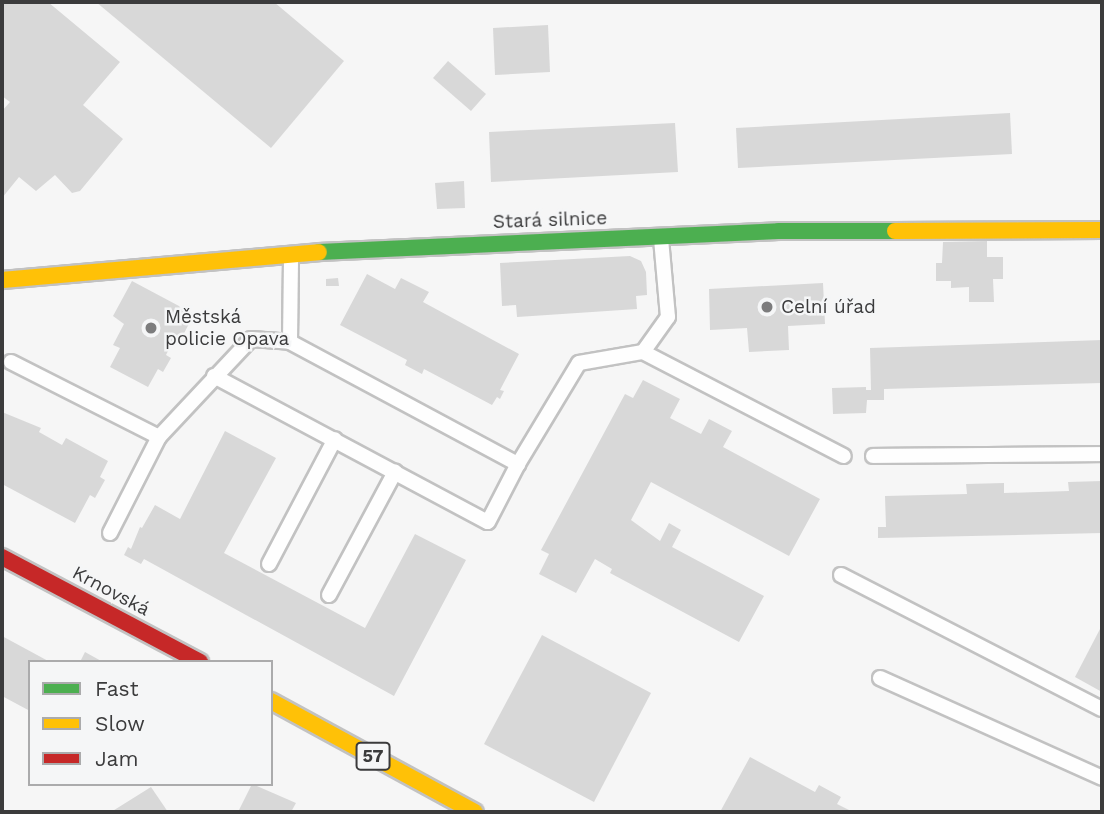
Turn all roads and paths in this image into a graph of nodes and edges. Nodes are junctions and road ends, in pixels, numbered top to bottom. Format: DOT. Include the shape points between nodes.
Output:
graph roads {
  1 [pos="1102,230"];
  2 [pos="661,237"];
  3 [pos="291,253"];
  4 [pos="2,281"];
  5 [pos="290,342"];
  6 [pos="643,352"];
  7 [pos="11,362"];
  8 [pos="214,376"];
  9 [pos="159,437"];
  10 [pos="335,439"];
  11 [pos="1102,454"];
  12 [pos="844,456"];
  13 [pos="873,456"];
  14 [pos="518,464"];
  15 [pos="395,471"];
  16 [pos="110,533"];
  17 [pos="2,557"];
  18 [pos="269,564"];
  19 [pos="841,575"];
  20 [pos="329,595"];
  21 [pos="196,660"];
  22 [pos="880,678"];
  23 [pos="273,702"];
  24 [pos="1102,709"];
  25 [pos="1102,778"];
  26 [pos="475,812"];
  1 -- 2 [label="street, Stará silnice" via="779,231"];
  2 -- 3 [label="street, Stará silnice"];
  2 -- 6 [label="lane" via="668,317"];
  3 -- 4 [label="street, Stará silnice"];
  3 -- 5 [label="lane"];
  5 -- 8 [label="lane" via="251,339"];
  5 -- 14 [label="lane"];
  6 -- 12 [label="lane"];
  6 -- 14 [label="lane" via="579,363"];
  7 -- 9 [label="lane"];
  8 -- 9 [label="lane"];
  8 -- 10 [label="lane"];
  9 -- 16 [label="lane"];
  10 -- 15 [label="lane"];
  10 -- 18 [label="lane"];
  11 -- 13 [label="lane"];
  14 -- 15 [label="lane" via="488,522"];
  15 -- 20 [label="lane"];
  17 -- 21 [label="street, Krnovská"];
  19 -- 24 [label="lane"];
  22 -- 25 [label="lane"];
  23 -- 26 [label="street, 57"];
}
